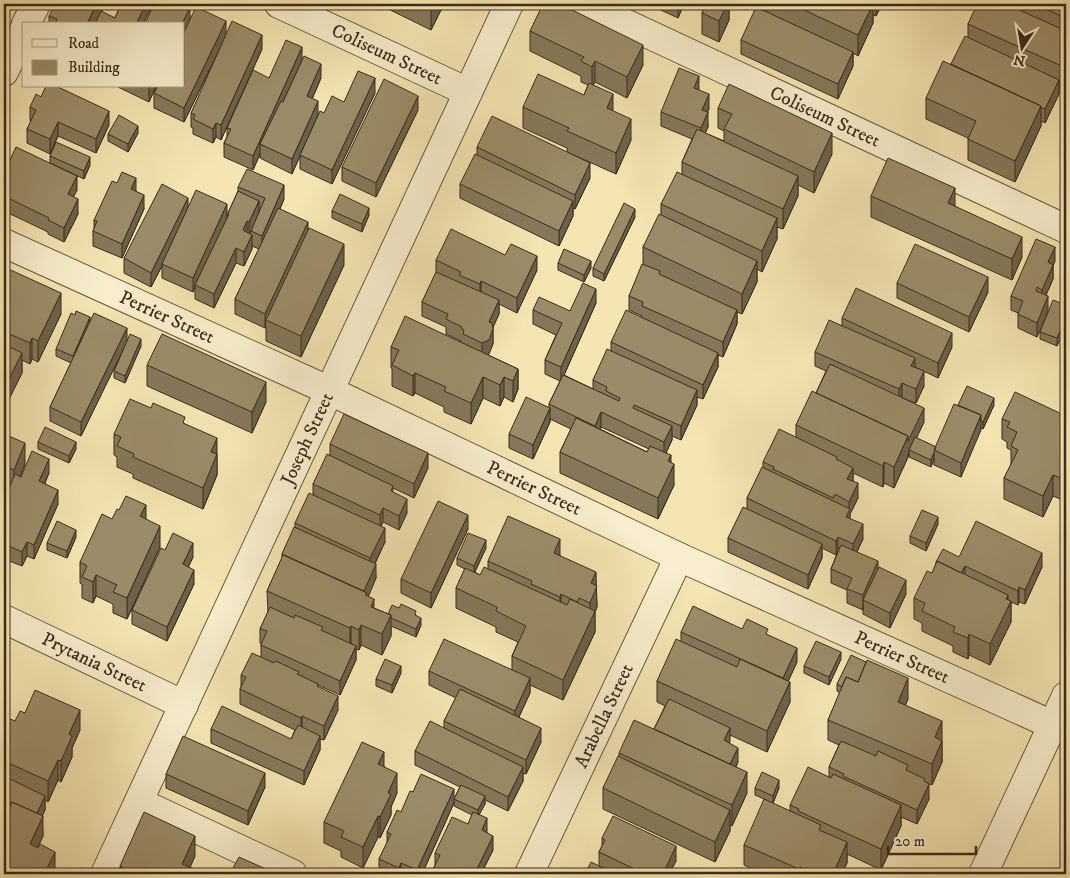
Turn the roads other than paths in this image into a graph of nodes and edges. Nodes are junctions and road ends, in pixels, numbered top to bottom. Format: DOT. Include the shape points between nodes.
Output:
graph roads {
  1 [pos="36,4"];
  2 [pos="279,4"];
  3 [pos="509,4"];
  4 [pos="584,4"];
  5 [pos="27,22"];
  6 [pos="22,34"];
  7 [pos="4,72"];
  8 [pos="468,92"];
  9 [pos="1066,229"];
  10 [pos="4,243"];
  11 [pos="330,391"];
  12 [pos="679,557"];
  13 [pos="4,619"];
  14 [pos="1066,696"];
  15 [pos="184,705"];
  16 [pos="1059,727"];
  17 [pos="139,802"];
  18 [pos="105,874"];
  19 [pos="293,874"];
  20 [pos="529,874"];
  21 [pos="983,874"];
  1 -- 5 [label="street"];
  2 -- 8 [label="street, Coliseum Street"];
  3 -- 8 [label="street, Joseph Street"];
  4 -- 9 [label="street, Coliseum Street"];
  6 -- 7 [label="street"];
  8 -- 11 [label="street, Joseph Street"];
  10 -- 11 [label="street, Perrier Street"];
  11 -- 12 [label="street, Perrier Street"];
  11 -- 15 [label="street, Joseph Street"];
  12 -- 16 [label="street, Perrier Street"];
  12 -- 20 [label="street, Arabella Street"];
  13 -- 15 [label="street, Prytania Street"];
  14 -- 16 [label="street"];
  15 -- 17 [label="street, Joseph Street"];
  16 -- 21 [label="street"];
  17 -- 18 [label="street, Joseph Street"];
  17 -- 19 [label="street"];
}
